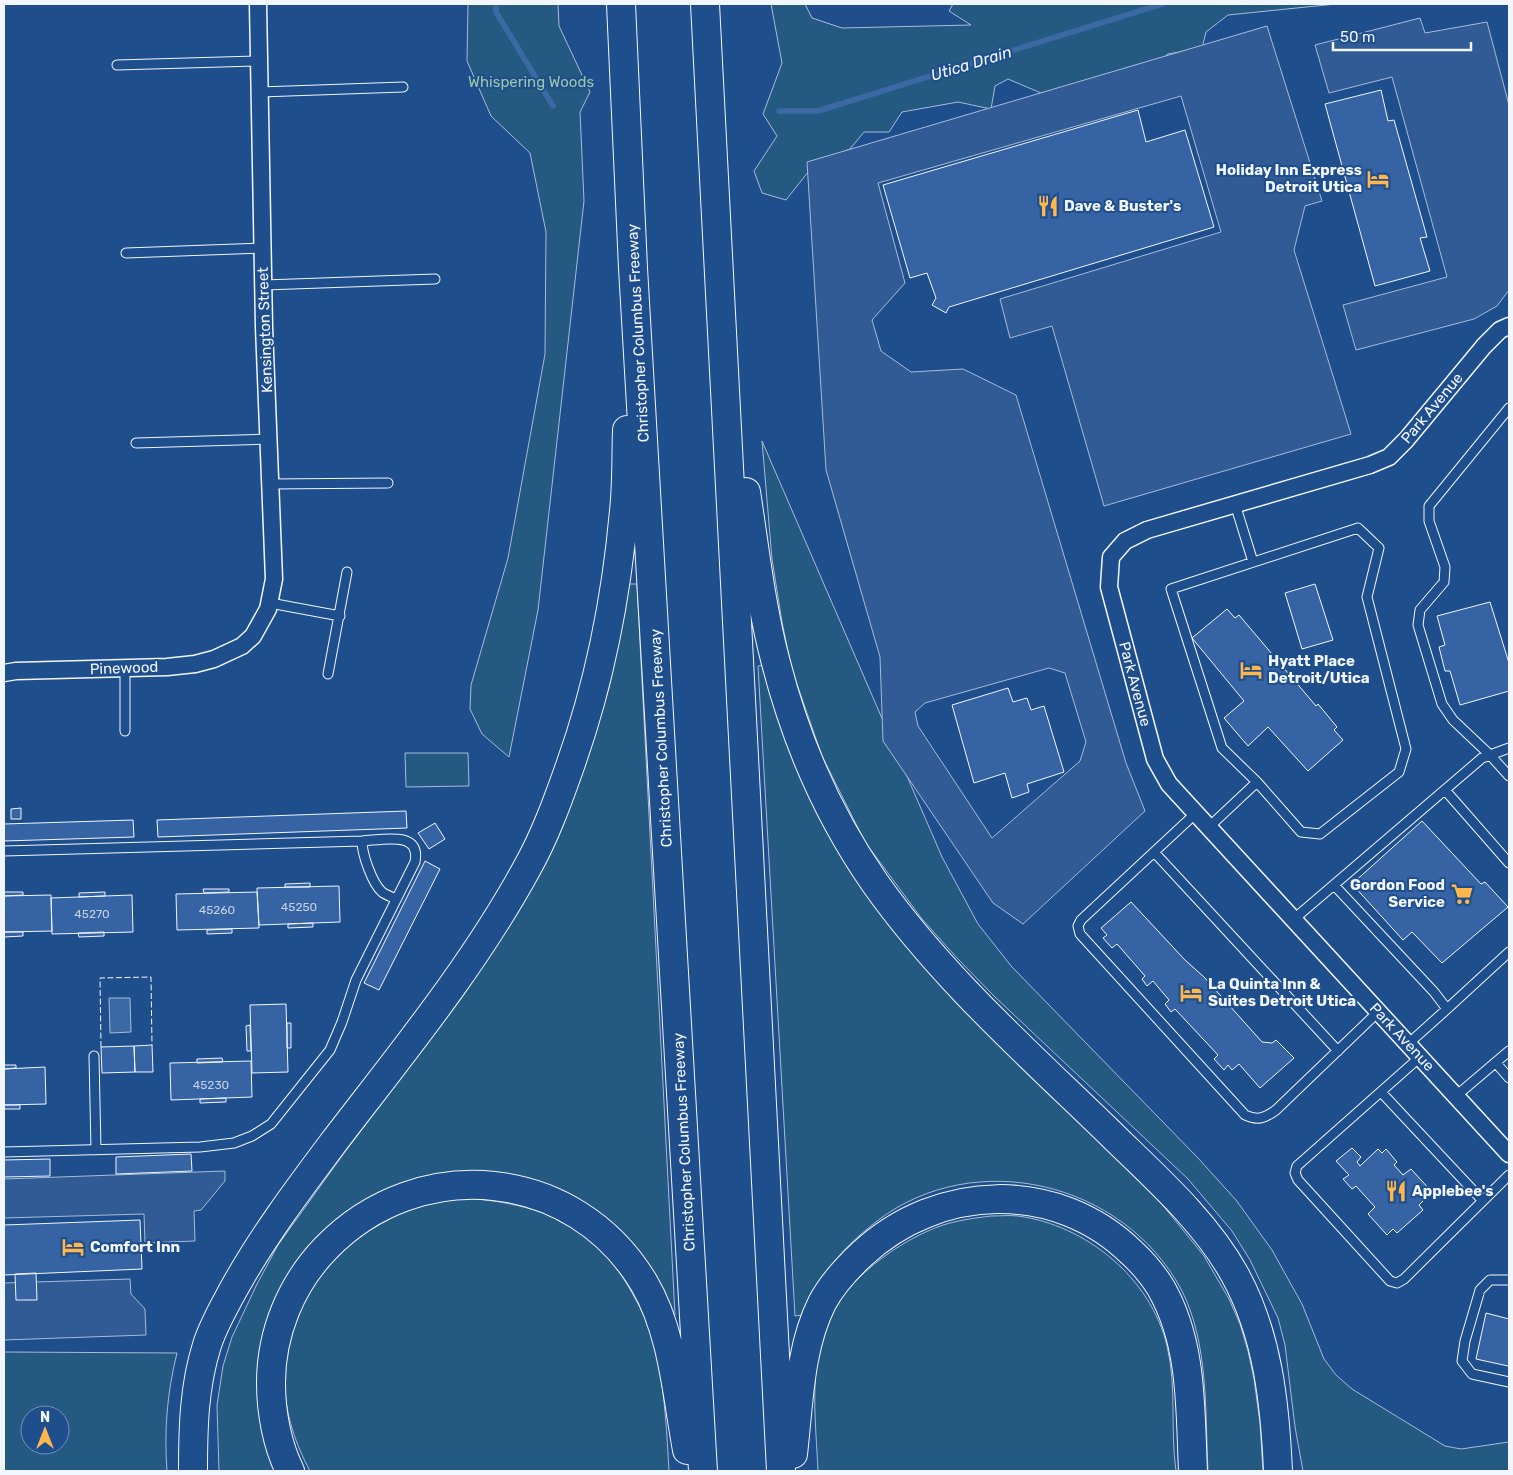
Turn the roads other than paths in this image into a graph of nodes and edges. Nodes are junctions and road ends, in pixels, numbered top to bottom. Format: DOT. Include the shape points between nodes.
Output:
graph roads {
  1 [pos="258,4"];
  2 [pos="621,4"];
  3 [pos="705,4"];
  4 [pos="259,61"];
  5 [pos="117,65"];
  6 [pos="403,87"];
  7 [pos="260,92"];
  8 [pos="263,248"];
  9 [pos="126,254"];
  10 [pos="633,268"];
  11 [pos="435,279"];
  12 [pos="264,285"];
  13 [pos="1509,326"];
  14 [pos="723,347"];
  15 [pos="1509,408"];
  16 [pos="269,439"];
  17 [pos="136,443"];
  18 [pos="388,483"];
  19 [pos="270,484"];
  20 [pos="1235,504"];
  21 [pos="1253,562"];
  22 [pos="347,572"];
  23 [pos="270,603"];
  24 [pos="340,616"];
  25 [pos="242,646"];
  26 [pos="125,668"];
  27 [pos="4,673"];
  28 [pos="328,674"];
  29 [pos="126,731"];
  30 [pos="1509,748"];
  31 [pos="1490,755"];
  32 [pos="1509,776"];
  33 [pos="1257,782"];
  34 [pos="1446,790"];
  35 [pos="1196,813"];
  36 [pos="1209,827"];
  37 [pos="362,841"];
  38 [pos="4,851"];
  39 [pos="1154,852"];
  40 [pos="1509,864"];
  41 [pos="1334,885"];
  42 [pos="396,899"];
  43 [pos="1294,919"];
  44 [pos="1509,952"];
  45 [pos="1447,1009"];
  46 [pos="1379,1011"];
  47 [pos="1408,1044"];
  48 [pos="1338,1051"];
  49 [pos="1509,1051"];
  50 [pos="94,1056"];
  51 [pos="1420,1057"];
  52 [pos="1496,1062"];
  53 [pos="1509,1078"];
  54 [pos="1381,1092"];
  55 [pos="1456,1096"];
  56 [pos="96,1150"];
  57 [pos="4,1152"];
  58 [pos="1509,1154"];
  59 [pos="1509,1175"];
  60 [pos="1483,1200"];
  61 [pos="1509,1280"];
  62 [pos="1509,1382"];
  63 [pos="194,1471"];
  64 [pos="290,1471"];
  65 [pos="691,1471"];
  66 [pos="703,1471"];
  67 [pos="781,1471"];
  68 [pos="791,1471"];
  69 [pos="1193,1471"];
  70 [pos="1278,1471"];
  1 -- 4 [label="street, Kensington Street"];
  2 -- 10 [label="highway, Christopher Columbus Freeway"];
  3 -- 14 [label="highway"];
  4 -- 5 [label="lane"];
  4 -- 7 [label="street, Kensington Street"];
  6 -- 7 [label="lane"];
  7 -- 8 [label="street, Kensington Street"];
  8 -- 9 [label="lane"];
  8 -- 12 [label="street, Kensington Street"];
  10 -- 63 [label="highway" via="624,510 608,629 585,722 559,797 529,864 491,931 294,1195 246,1267 208,1342 197,1385"];
  10 -- 66 [label="highway, Christopher Columbus Freeway"];
  11 -- 12 [label="lane"];
  12 -- 16 [label="street, Kensington Street"];
  13 -- 20 [label="street, Park Avenue" via="1484,346 1390,457"];
  14 -- 67 [label="highway"];
  14 -- 70 [label="highway" via="765,615 798,733 822,793 856,854 914,934 988,1013 1178,1200 1219,1250 1235,1275 1257,1324 1272,1391"];
  15 -- 31 [label="lane" via="1430,506 1430,521 1445,567 1444,582 1420,610 1418,625 1442,704 1453,720"];
  16 -- 17 [label="lane"];
  16 -- 19 [label="street, Kensington Street"];
  18 -- 19 [label="lane"];
  19 -- 23 [label="street, Kensington Street" via="274,579"];
  20 -- 21 [label="lane"];
  20 -- 35 [label="street, Park Avenue" via="1148,530 1125,541 1111,557 1109,587 1155,759 1169,784"];
  21 -- 33 [label="lane" via="1171,588 1222,748"];
  21 -- 33 [label="lane" via="1358,528 1379,548 1367,597 1406,749 1399,772 1320,834 1301,832"];
  22 -- 24 [label="lane"];
  23 -- 24 [label="lane"];
  23 -- 25 [label="street, Kensington Street" via="253,636"];
  24 -- 28 [label="lane"];
  25 -- 26 [label="street, Pinewood" via="195,664"];
  26 -- 27 [label="street, Pinewood"];
  26 -- 29 [label="lane"];
  30 -- 31 [label="lane"];
  31 -- 32 [label="lane"];
  31 -- 34 [label="lane" via="1482,758"];
  33 -- 36 [label="lane"];
  34 -- 40 [label="lane"];
  34 -- 41 [label="lane"];
  35 -- 36 [label="street, Park Avenue"];
  35 -- 39 [label="lane"];
  36 -- 43 [label="street, Park Avenue"];
  37 -- 38 [label="lane"];
  37 -- 42 [label="lane" via="365,861 379,887"];
  37 -- 42 [label="lane" via="405,840 413,844 417,852 415,862"];
  39 -- 48 [label="lane"];
  39 -- 48 [label="lane" via="1081,920 1078,926 1080,934 1245,1115 1254,1119 1265,1118"];
  41 -- 43 [label="lane"];
  41 -- 45 [label="lane"];
  42 -- 56 [label="lane" via="356,980 330,1050 272,1124 234,1143"];
  43 -- 46 [label="street, Park Avenue"];
  44 -- 45 [label="lane"];
  45 -- 47 [label="lane"];
  46 -- 47 [label="street, Park Avenue"];
  46 -- 48 [label="lane"];
  47 -- 51 [label="street, Park Avenue"];
  49 -- 52 [label="lane"];
  50 -- 56 [label="lane"];
  51 -- 54 [label="lane"];
  51 -- 55 [label="street, Park Avenue"];
  52 -- 53 [label="lane"];
  52 -- 55 [label="lane"];
  54 -- 60 [label="lane"];
  54 -- 60 [label="lane" via="1297,1166 1295,1173 1390,1281 1397,1283 1404,1279"];
  55 -- 58 [label="street, Park Avenue"];
  56 -- 57 [label="lane"];
  59 -- 60 [label="lane"];
  61 -- 62 [label="lane" via="1490,1280 1480,1290 1462,1360 1472,1374"];
  64 -- 65 [label="highway" via="274,1418 271,1368 280,1324 301,1279 334,1239 377,1208 426,1190 474,1184 528,1192 574,1213 615,1246 644,1282 669,1348"];
  68 -- 69 [label="highway" via="807,1341 834,1284 850,1265 887,1233 935,1210 989,1199 1040,1203 1095,1224 1119,1241 1160,1286 1174,1313 1188,1370"];
}
